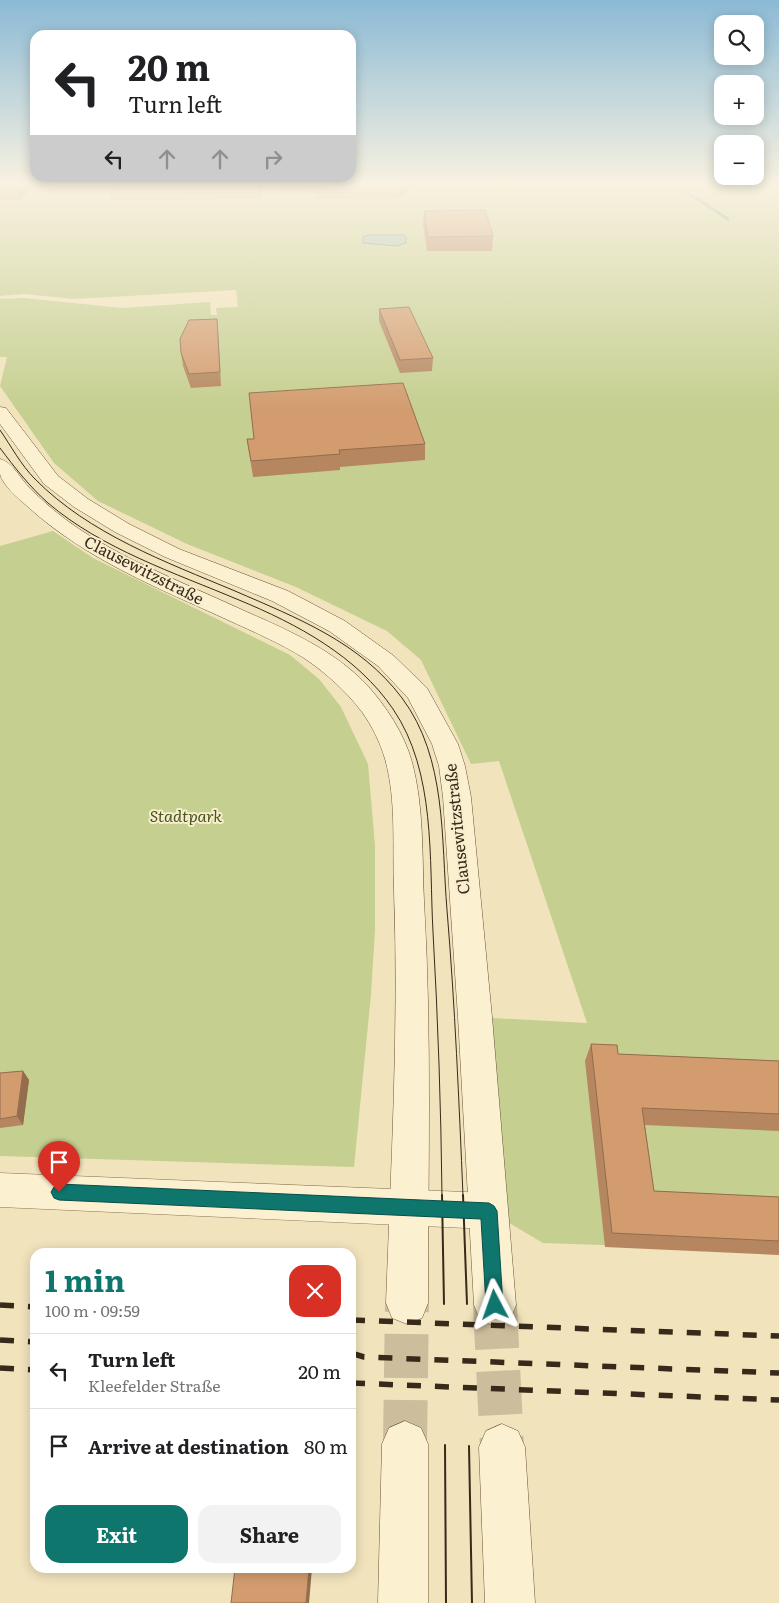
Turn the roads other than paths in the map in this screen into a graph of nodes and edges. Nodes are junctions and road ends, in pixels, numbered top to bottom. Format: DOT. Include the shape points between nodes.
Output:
graph roads {
  1 [pos="0,412"];
  2 [pos="0,464"];
  3 [pos="0,1190"];
  4 [pos="410,1208"];
  5 [pos="489,1211"];
  6 [pos="407,1303"];
  7 [pos="495,1305"];
  8 [pos="405,1444"];
  9 [pos="502,1447"];
  10 [pos="403,1603"];
  11 [pos="510,1603"];
  1 -- 5 [label="street, Clausewitzstraße" via="52,480 81,503 172,553 280,596 337,626 386,661 418,694 445,744 457,797"];
  2 -- 4 [label="street, Clausewitzstraße" via="27,497 49,516 104,553 300,644 333,666 359,692 384,726 398,759 405,797 414,1044"];
  3 -- 4 [label="street"];
  4 -- 5 [label="street"];
  4 -- 6 [label="street, Clausewitzstraße"];
  5 -- 7 [label="street, Clausewitzstraße"];
  8 -- 10 [label="street"];
  9 -- 11 [label="street"];
}
